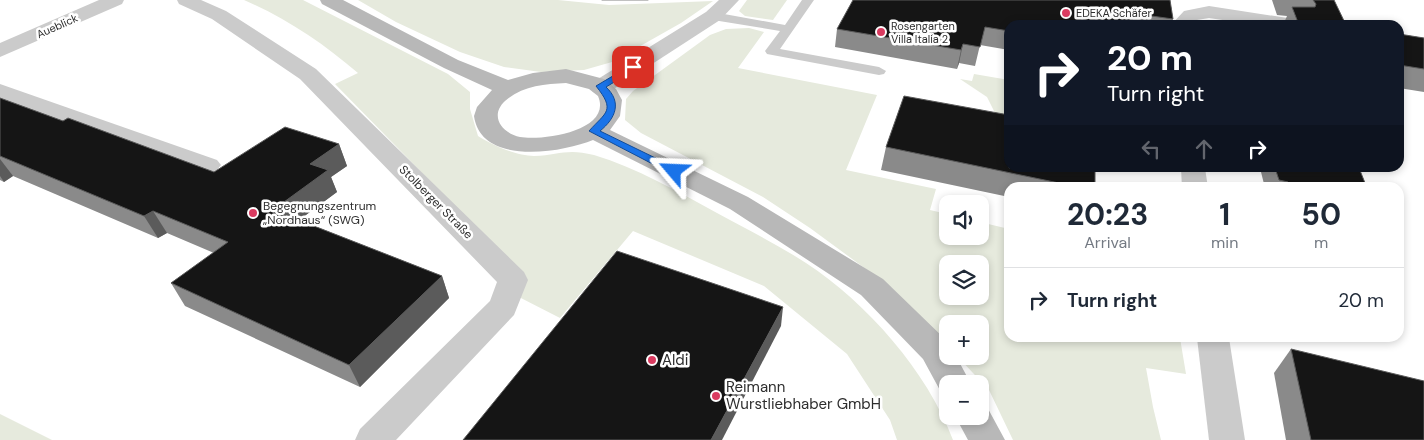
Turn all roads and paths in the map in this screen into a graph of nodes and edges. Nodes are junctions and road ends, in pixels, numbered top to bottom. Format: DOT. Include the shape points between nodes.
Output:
graph roads {
  1 [pos="114,0"];
  2 [pos="186,0"];
  3 [pos="328,0"];
  4 [pos="730,0"];
  5 [pos="808,0"];
  6 [pos="713,16"];
  7 [pos="1186,20"];
  8 [pos="1261,20"];
  9 [pos="788,29"];
  10 [pos="0,52"];
  11 [pos="879,71"];
  12 [pos="600,86"];
  13 [pos="507,88"];
  14 [pos="0,91"];
  15 [pos="594,131"];
  16 [pos="208,165"];
  17 [pos="1214,342"];
  18 [pos="949,375"];
  19 [pos="978,425"];
  20 [pos="373,440"];
  21 [pos="987,440"];
  22 [pos="1227,440"];
  1 -- 10 [label="street, Aueblick"];
  2 -- 20 [label="street, Stolberger Straße" via="219,15 308,74 513,280 503,308"];
  3 -- 13 [label="main road" via="435,56"];
  4 -- 6 [label="street"];
  5 -- 9 [label="lane"];
  6 -- 9 [label="lane"];
  6 -- 12 [label="street"];
  7 -- 8 [label="street" via="1209,12"];
  9 -- 11 [label="lane" via="772,51"];
  12 -- 13 [label="main road" via="560,76 526,81"];
  12 -- 15 [label="main road" via="612,103 611,113"];
  13 -- 15 [label="main road" via="486,110 486,122 493,133 508,141 552,145"];
  14 -- 16 [label="street"];
  15 -- 18 [label="main road" via="739,203 872,287 934,350"];
  17 -- 22 [label="street"];
  19 -- 21 [label="main road"];
}
